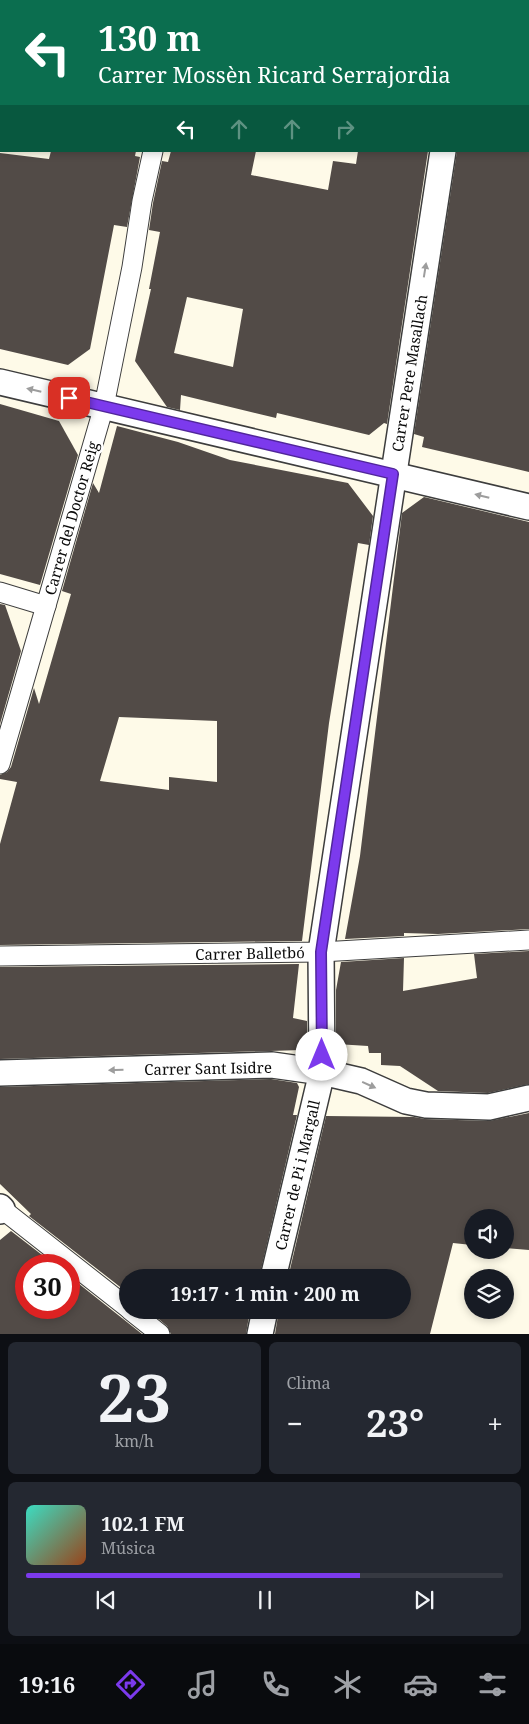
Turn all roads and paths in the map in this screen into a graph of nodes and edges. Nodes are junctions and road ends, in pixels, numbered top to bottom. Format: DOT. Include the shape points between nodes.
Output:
graph roads {
  1 [pos="153,152"];
  2 [pos="443,152"];
  3 [pos="0,382"];
  4 [pos="104,406"];
  5 [pos="393,474"];
  6 [pos="529,507"];
  7 [pos="0,592"];
  8 [pos="46,606"];
  9 [pos="0,764"];
  10 [pos="529,940"];
  11 [pos="321,952"];
  12 [pos="0,956"];
  13 [pos="322,1072"];
  14 [pos="0,1074"];
  15 [pos="529,1098"];
  16 [pos="1,1209"];
  17 [pos="275,1269"];
  18 [pos="119,1301"];
  19 [pos="141,1319"];
  20 [pos="263,1319"];
  21 [pos="160,1334"];
  22 [pos="260,1334"];
  1 -- 4 [label="street, Carrer del Doctor Reig"];
  5 -- 2 [label="street, Carrer Pere Masallach, one-way"];
  4 -- 3 [label="street, one-way"];
  4 -- 5 [label="street"];
  4 -- 8 [label="street, Carrer del Doctor Reig"];
  6 -- 5 [label="street, one-way"];
  5 -- 11 [label="street, Carrer Pere Masallach"];
  7 -- 8 [label="street"];
  8 -- 9 [label="street, Carrer del Doctor Reig"];
  10 -- 11 [label="street, Carrer Balletbó"];
  11 -- 12 [label="street, Carrer Balletbó"];
  11 -- 13 [label="street, Carrer Pere Masallach"];
  13 -- 14 [label="street, Carrer Sant Isidre, one-way" via="272,1066"];
  13 -- 15 [label="street, Carrer Sant Isidre, one-way" via="361,1081 406,1101 426,1105 489,1107"];
  13 -- 17 [label="street, Carrer de Pi i Margall"];
  16 -- 18 [label="street"];
  19 -- 21 [label="street"];
  20 -- 22 [label="street"];
}
